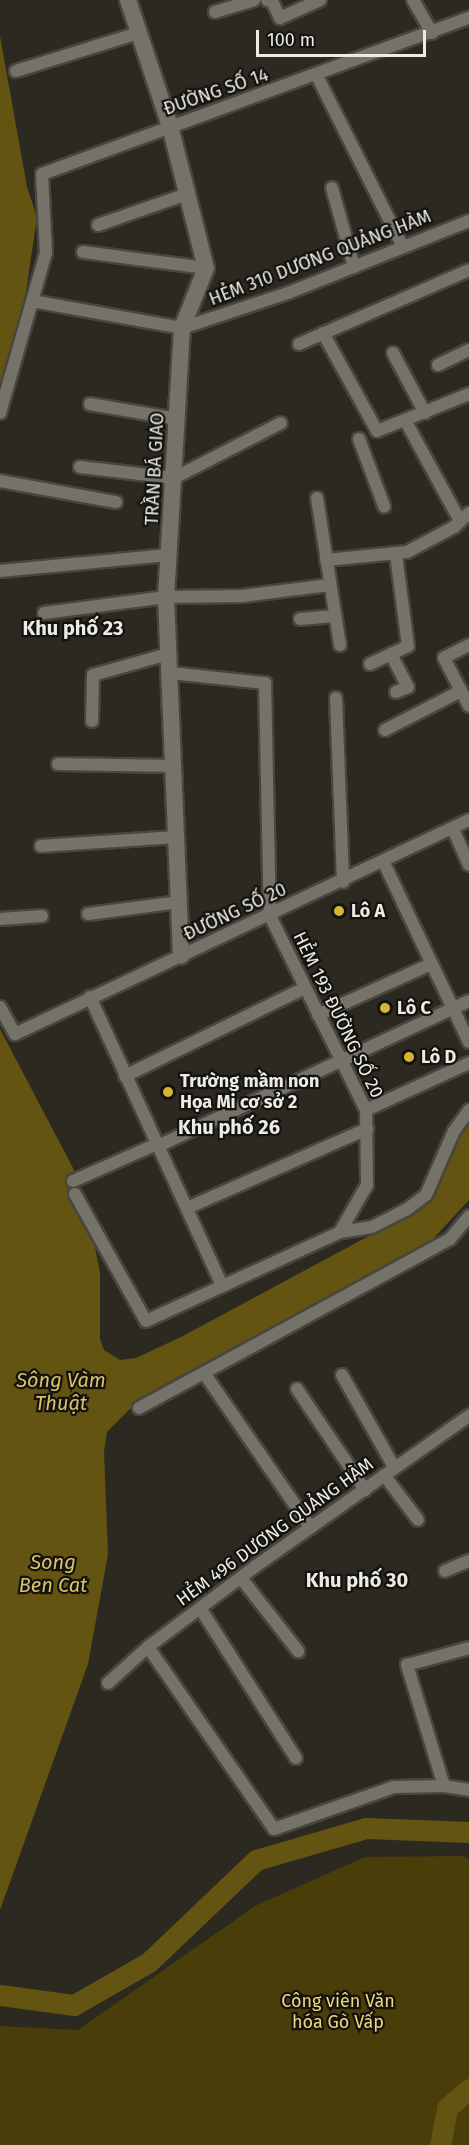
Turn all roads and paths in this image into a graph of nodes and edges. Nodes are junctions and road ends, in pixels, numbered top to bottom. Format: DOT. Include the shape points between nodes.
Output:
graph roads {
  1 [pos="128,0"];
  2 [pos="254,0"];
  3 [pos="267,0"];
  4 [pos="320,0"];
  5 [pos="413,0"];
  6 [pos="215,12"];
  7 [pos="469,18"];
  8 [pos="138,33"];
  9 [pos="432,33"];
  10 [pos="16,72"];
  11 [pos="316,76"];
  12 [pos="170,126"];
  13 [pos="332,188"];
  14 [pos="187,194"];
  15 [pos="469,221"];
  16 [pos="98,225"];
  17 [pos="403,247"];
  18 [pos="83,252"];
  19 [pos="354,267"];
  20 [pos="206,268"];
  21 [pos="469,270"];
  22 [pos="32,302"];
  23 [pos="182,328"];
  24 [pos="323,333"];
  25 [pos="299,344"];
  26 [pos="469,350"];
  27 [pos="393,352"];
  28 [pos="438,365"];
  29 [pos="469,394"];
  30 [pos="90,404"];
  31 [pos="0,413"];
  32 [pos="425,413"];
  33 [pos="177,419"];
  34 [pos="405,420"];
  35 [pos="281,423"];
  36 [pos="359,439"];
  37 [pos="80,467"];
  38 [pos="174,478"];
  39 [pos="0,481"];
  40 [pos="317,498"];
  41 [pos="116,502"];
  42 [pos="384,506"];
  43 [pos="465,517"];
  44 [pos="168,555"];
  45 [pos="396,555"];
  46 [pos="326,560"];
  47 [pos="0,571"];
  48 [pos="329,585"];
  49 [pos="166,597"];
  50 [pos="44,613"];
  51 [pos="335,616"];
  52 [pos="300,619"];
  53 [pos="340,645"];
  54 [pos="469,645"];
  55 [pos="168,654"];
  56 [pos="391,654"];
  57 [pos="370,664"];
  58 [pos="171,673"];
  59 [pos="460,691"];
  60 [pos="396,692"];
  61 [pos="336,698"];
  62 [pos="469,706"];
  63 [pos="92,721"];
  64 [pos="385,730"];
  65 [pos="58,764"];
  66 [pos="175,766"];
  67 [pos="469,820"];
  68 [pos="453,829"];
  69 [pos="176,837"];
  70 [pos="41,846"];
  71 [pos="384,863"];
  72 [pos="469,866"];
  73 [pos="343,882"];
  74 [pos="179,902"];
  75 [pos="88,914"];
  76 [pos="42,916"];
  77 [pos="270,916"];
  78 [pos="0,919"];
  79 [pos="181,956"];
  80 [pos="431,964"];
  81 [pos="305,988"];
  82 [pos="90,997"];
  83 [pos="469,1000"];
  84 [pos="0,1007"];
  85 [pos="452,1008"];
  86 [pos="318,1015"];
  87 [pos="469,1042"];
  88 [pos="339,1059"];
  89 [pos="469,1063"];
  90 [pos="125,1076"];
  91 [pos="366,1110"];
  92 [pos="469,1110"];
  93 [pos="367,1129"];
  94 [pos="157,1145"];
  95 [pos="73,1181"];
  96 [pos="75,1194"];
  97 [pos="187,1208"];
  98 [pos="469,1216"];
  99 [pos="340,1232"];
  100 [pos="222,1285"];
  101 [pos="204,1373"];
  102 [pos="342,1375"];
  103 [pos="297,1389"];
  104 [pos="139,1408"];
  105 [pos="469,1416"];
  106 [pos="389,1471"];
  107 [pos="365,1490"];
  108 [pos="418,1520"];
  109 [pos="311,1528"];
  110 [pos="469,1561"];
  111 [pos="445,1571"];
  112 [pos="241,1578"];
  113 [pos="200,1608"];
  114 [pos="148,1647"];
  115 [pos="469,1648"];
  116 [pos="298,1651"];
  117 [pos="108,1683"];
  118 [pos="296,1758"];
  119 [pos="444,1786"];
  120 [pos="469,1790"];
  1 -- 8 [label="street"];
  2 -- 6 [label="street"];
  3 -- 4 [label="street" via="272,1 280,18"];
  5 -- 9 [label="street"];
  7 -- 9 [label="street, ĐƯỜNG SỐ 14"];
  8 -- 10 [label="street"];
  8 -- 12 [label="street"];
  9 -- 11 [label="street, ĐƯỜNG SỐ 14"];
  11 -- 12 [label="street, ĐƯỜNG SỐ 14"];
  11 -- 17 [label="street"];
  12 -- 14 [label="street"];
  12 -- 22 [label="street, ĐƯỜNG SỐ 14" via="42,174 46,254"];
  13 -- 19 [label="street"];
  14 -- 16 [label="street"];
  14 -- 20 [label="street"];
  15 -- 17 [label="street, HẺM 310 DƯƠNG QUẢNG HÀM"];
  17 -- 19 [label="street, HẺM 310 DƯƠNG QUẢNG HÀM"];
  18 -- 20 [label="street"];
  19 -- 23 [label="street, HẺM 310 DƯƠNG QUẢNG HÀM"];
  20 -- 23 [label="street, TRẦN BÁ GIAO"];
  21 -- 24 [label="street"];
  22 -- 23 [label="street"];
  22 -- 31 [label="street"];
  23 -- 33 [label="street, TRẦN BÁ GIAO"];
  24 -- 25 [label="street"];
  24 -- 34 [label="street" via="377,431"];
  26 -- 28 [label="street"];
  27 -- 32 [label="street"];
  29 -- 32 [label="street"];
  30 -- 33 [label="street"];
  32 -- 34 [label="street"];
  33 -- 38 [label="street, TRẦN BÁ GIAO"];
  34 -- 43 [label="street"];
  35 -- 38 [label="street"];
  36 -- 42 [label="street"];
  37 -- 38 [label="street"];
  38 -- 44 [label="street, TRẦN BÁ GIAO"];
  39 -- 41 [label="street"];
  40 -- 46 [label="street"];
  43 -- 45 [label="street"];
  44 -- 47 [label="street"];
  44 -- 49 [label="street, TRẦN BÁ GIAO"];
  45 -- 46 [label="street"];
  45 -- 56 [label="street" via="408,646"];
  46 -- 48 [label="street"];
  48 -- 49 [label="street" via="242,596"];
  48 -- 51 [label="street"];
  49 -- 50 [label="street"];
  49 -- 55 [label="street, TRẦN BÁ GIAO"];
  51 -- 52 [label="street"];
  51 -- 53 [label="street"];
  54 -- 59 [label="street" via="444,658"];
  55 -- 58 [label="street, TRẦN BÁ GIAO"];
  55 -- 63 [label="street" via="93,675"];
  56 -- 57 [label="street"];
  56 -- 60 [label="street" via="408,687"];
  58 -- 66 [label="street, TRẦN BÁ GIAO"];
  58 -- 77 [label="street" via="265,683"];
  59 -- 62 [label="street"];
  59 -- 64 [label="street"];
  61 -- 73 [label="street"];
  65 -- 66 [label="street"];
  66 -- 69 [label="street, TRẦN BÁ GIAO"];
  67 -- 68 [label="street, ĐƯỜNG SỐ 20"];
  68 -- 71 [label="street, ĐƯỜNG SỐ 20"];
  68 -- 72 [label="street"];
  69 -- 70 [label="street"];
  69 -- 74 [label="street, TRẦN BÁ GIAO"];
  71 -- 73 [label="street, ĐƯỜNG SỐ 20"];
  71 -- 80 [label="street"];
  73 -- 77 [label="street, ĐƯỜNG SỐ 20"];
  74 -- 75 [label="street"];
  74 -- 79 [label="street, TRẦN BÁ GIAO"];
  76 -- 78 [label="street"];
  77 -- 79 [label="street, ĐƯỜNG SỐ 20"];
  77 -- 81 [label="street, HẺM 193 ĐƯỜNG SỐ 20"];
  79 -- 82 [label="street, ĐƯỜNG SỐ 20"];
  80 -- 85 [label="street"];
  80 -- 86 [label="street"];
  81 -- 86 [label="street, HẺM 193 ĐƯỜNG SỐ 20"];
  81 -- 90 [label="street"];
  82 -- 84 [label="street, ĐƯỜNG SỐ 20" via="15,1034"];
  82 -- 90 [label="street"];
  83 -- 85 [label="street"];
  85 -- 87 [label="street"];
  85 -- 88 [label="street"];
  86 -- 88 [label="street, HẺM 193 ĐƯỜNG SỐ 20"];
  88 -- 91 [label="street, HẺM 193 ĐƯỜNG SỐ 20"];
  88 -- 94 [label="street"];
  89 -- 91 [label="street"];
  90 -- 94 [label="street"];
  91 -- 93 [label="street, HẺM 193 ĐƯỜNG SỐ 20"];
  92 -- 99 [label="street" via="454,1131 426,1195 372,1227"];
  93 -- 97 [label="street"];
  93 -- 99 [label="street, HẺM 193 ĐƯỜNG SỐ 20" via="367,1185"];
  94 -- 95 [label="street"];
  94 -- 97 [label="street"];
  96 -- 100 [label="street" via="146,1321"];
  97 -- 100 [label="street"];
  98 -- 101 [label="street" via="450,1239"];
  99 -- 100 [label="street"];
  101 -- 104 [label="street"];
  101 -- 109 [label="street"];
  102 -- 106 [label="street"];
  103 -- 107 [label="street"];
  105 -- 106 [label="street, HẺM 496 DƯƠNG QUẢNG HÀM"];
  106 -- 107 [label="street, HẺM 496 DƯƠNG QUẢNG HÀM"];
  106 -- 108 [label="street"];
  107 -- 109 [label="street, HẺM 496 DƯƠNG QUẢNG HÀM"];
  109 -- 112 [label="street, HẺM 496 DƯƠNG QUẢNG HÀM"];
  110 -- 111 [label="street"];
  112 -- 113 [label="street, HẺM 496 DƯƠNG QUẢNG HÀM"];
  112 -- 116 [label="street"];
  113 -- 114 [label="street, HẺM 496 DƯƠNG QUẢNG HÀM"];
  113 -- 118 [label="street"];
  114 -- 117 [label="street, HẺM 496 DƯƠNG QUẢNG HÀM"];
  114 -- 119 [label="street" via="271,1826 278,1829 394,1787"];
  115 -- 119 [label="street" via="407,1665"];
  119 -- 120 [label="street"];
}
